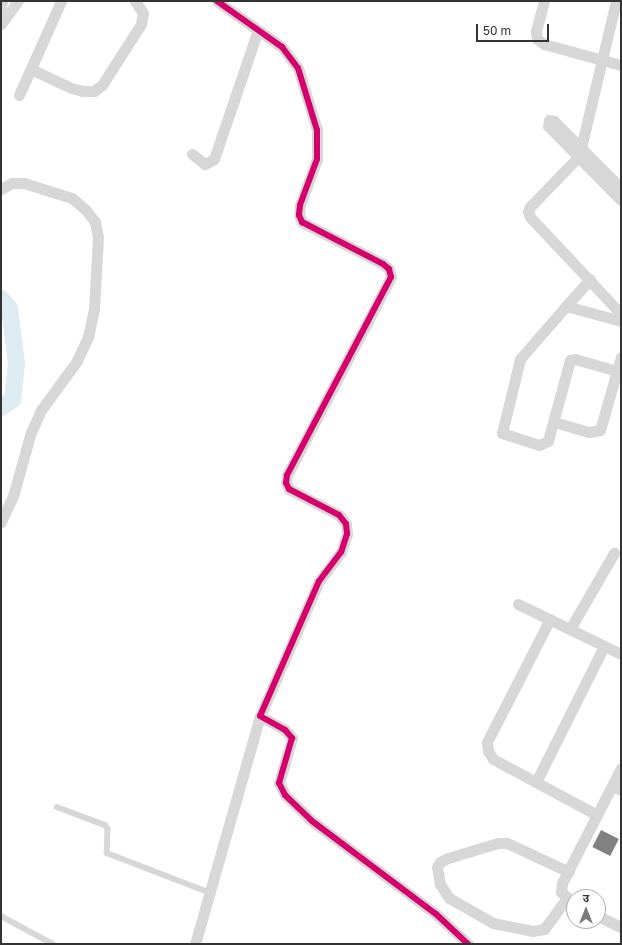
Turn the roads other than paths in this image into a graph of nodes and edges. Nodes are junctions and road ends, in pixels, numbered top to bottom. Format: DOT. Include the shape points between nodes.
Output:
graph roads {
  1 [pos="6,1"];
  2 [pos="18,1"];
  3 [pos="61,1"];
  4 [pos="135,1"];
  5 [pos="217,1"];
  6 [pos="544,1"];
  7 [pos="616,1"];
  8 [pos="1,13"];
  9 [pos="1,24"];
  10 [pos="258,30"];
  11 [pos="602,60"];
  12 [pos="621,65"];
  13 [pos="31,68"];
  14 [pos="19,95"];
  15 [pos="580,152"];
  16 [pos="192,154"];
  17 [pos="621,188"];
  18 [pos="1,189"];
  19 [pos="621,200"];
  20 [pos="590,279"];
  21 [pos="566,306"];
  22 [pos="621,314"];
  23 [pos="621,321"];
  24 [pos="621,357"];
  25 [pos="617,371"];
  26 [pos="554,422"];
  27 [pos="1,522"];
  28 [pos="614,553"];
  29 [pos="518,604"];
  30 [pos="550,619"];
  31 [pos="570,629"];
  32 [pos="604,646"];
  33 [pos="621,654"];
  34 [pos="260,716"];
  35 [pos="621,768"];
  36 [pos="536,782"];
  37 [pos="616,788"];
  38 [pos="57,807"];
  39 [pos="597,815"];
  40 [pos="569,872"];
  41 [pos="208,892"];
  42 [pos="566,897"];
  43 [pos="566,905"];
  44 [pos="1,916"];
  45 [pos="606,919"];
  46 [pos="620,924"];
  47 [pos="53,944"];
  48 [pos="195,944"];
  49 [pos="468,944"];
  1 -- 8 [label="lane"];
  2 -- 9 [label="street"];
  3 -- 13 [label="street"];
  4 -- 13 [label="street" via="143,12 141,24 102,85 94,90 83,91 71,88"];
  5 -- 10 [label="street"];
  6 -- 11 [label="street" via="536,31 537,39 544,44"];
  7 -- 11 [label="street"];
  10 -- 16 [label="street" via="214,159 205,164"];
  10 -- 34 [label="street" via="282,47 298,68 317,130 317,159 300,205 299,215 302,222 383,264 389,269 391,277 390,284 335,381 286,476 289,488 339,515 346,524 348,534 341,552 319,580"];
  11 -- 12 [label="street"];
  11 -- 15 [label="street"];
  13 -- 14 [label="street"];
  15 -- 17 [label="street"];
  15 -- 19 [label="street"];
  15 -- 20 [label="street" via="528,212"];
  18 -- 27 [label="street" via="12,183 24,183 72,198 95,222 98,237 94,310 88,337 76,361 38,417 31,432 14,496"];
  20 -- 21 [label="street"];
  20 -- 22 [label="street"];
  21 -- 23 [label="street"];
  21 -- 26 [label="street" via="520,359 502,433 544,445 548,441"];
  24 -- 25 [label="street"];
  25 -- 26 [label="street" via="600,430 589,432"];
  25 -- 26 [label="street" via="576,359 570,360"];
  28 -- 31 [label="street"];
  29 -- 30 [label="street"];
  30 -- 31 [label="street"];
  30 -- 36 [label="street" via="488,742 488,751 494,759"];
  31 -- 32 [label="street"];
  32 -- 33 [label="street"];
  32 -- 36 [label="street"];
  34 -- 41 [label="street"];
  34 -- 49 [label="street" via="285,730 292,738 279,782 285,795 312,821 436,914"];
  35 -- 37 [label="street"];
  36 -- 39 [label="street"];
  37 -- 39 [label="street"];
  38 -- 41 [label="lane" via="105,825 108,828 107,853"];
  39 -- 40 [label="street"];
  40 -- 42 [label="street" via="561,892"];
  40 -- 43 [label="street" via="507,843 498,843 448,858 440,862 437,868 440,884 449,898 493,924 533,932 544,929"];
  41 -- 48 [label="street"];
  44 -- 47 [label="lane"];
  45 -- 46 [label="street"];
}
